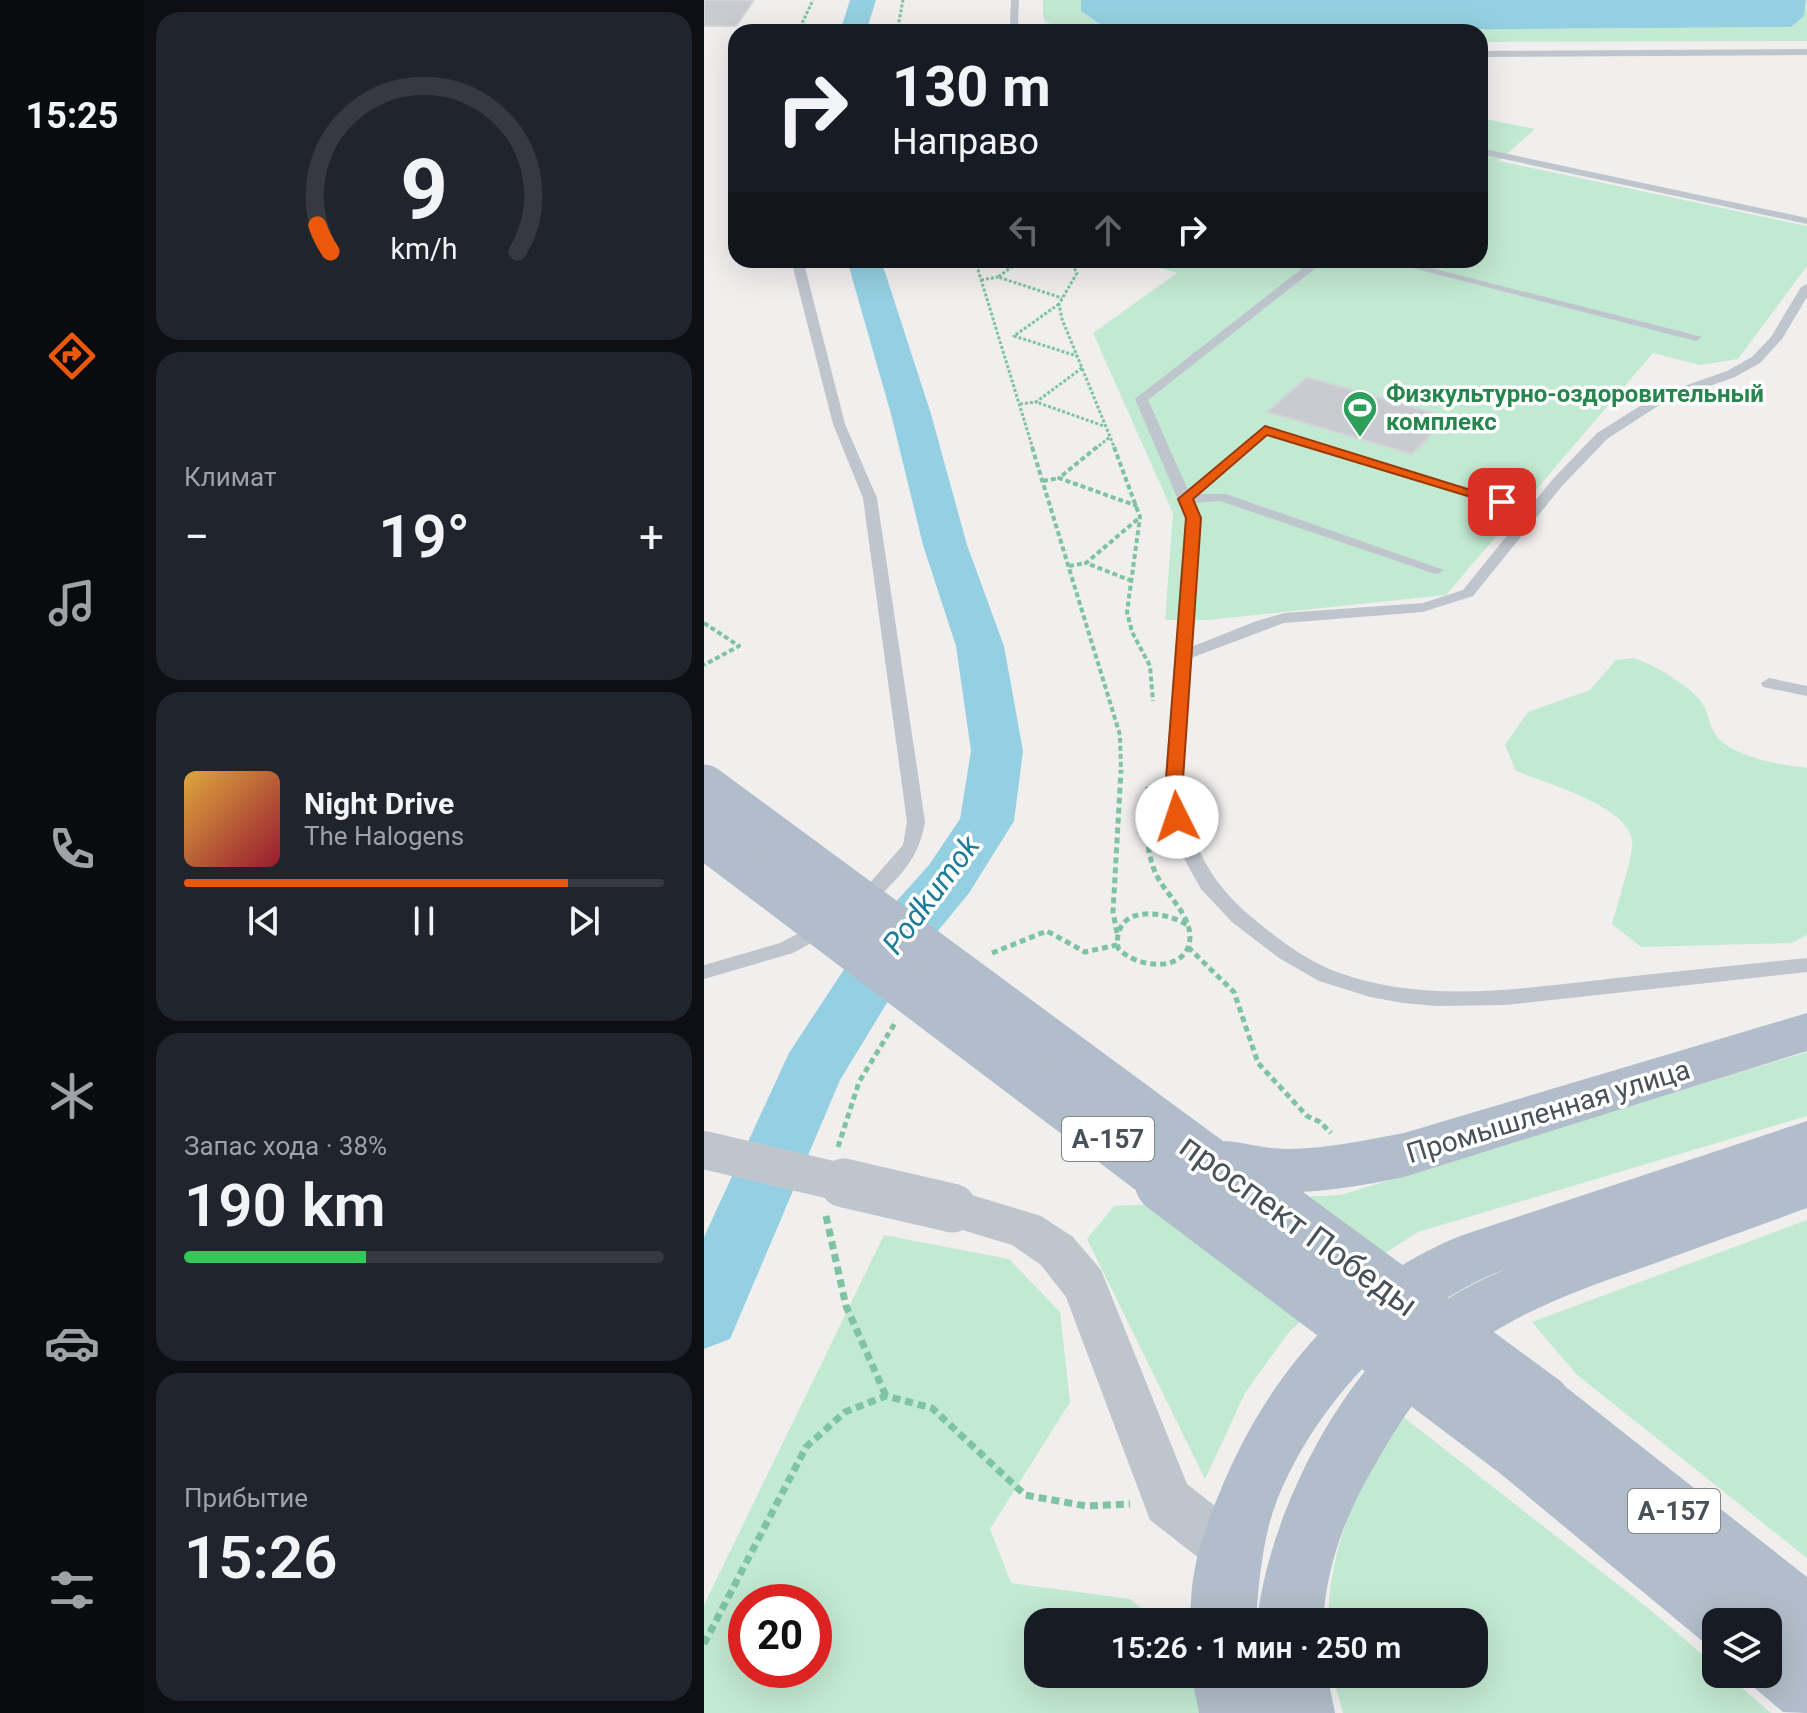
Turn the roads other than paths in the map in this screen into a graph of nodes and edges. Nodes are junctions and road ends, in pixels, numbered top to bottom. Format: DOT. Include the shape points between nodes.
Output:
graph roads {
  1 [pos="1015,0"];
  2 [pos="1015,24"];
  3 [pos="1807,52"];
  4 [pos="1488,54"];
  5 [pos="1488,153"];
  6 [pos="1807,221"];
  7 [pos="799,268"];
  8 [pos="1310,268"];
  9 [pos="1419,268"];
  10 [pos="1807,287"];
  11 [pos="1696,337"];
  12 [pos="1185,499"];
  13 [pos="1502,502"];
  14 [pos="1437,570"];
  15 [pos="1184,655"];
  16 [pos="1769,683"];
  17 [pos="1807,691"];
  18 [pos="704,788"];
  19 [pos="704,834"];
  20 [pos="1807,965"];
  21 [pos="704,972"];
  22 [pos="1807,1032"];
  23 [pos="1807,1143"];
  24 [pos="704,1150"];
  25 [pos="1212,1160"];
  26 [pos="1807,1185"];
  27 [pos="1526,1424"];
  28 [pos="1231,1551"];
  29 [pos="1222,1608"];
  30 [pos="1291,1608"];
  31 [pos="1716,1608"];
  32 [pos="1807,1619"];
  33 [pos="1782,1667"];
  34 [pos="1228,1688"];
  35 [pos="1296,1688"];
  36 [pos="1807,1688"];
  37 [pos="1233,1713"];
  38 [pos="1301,1713"];
  1 -- 2 [label="lane"];
  3 -- 4 [label="lane"];
  5 -- 6 [label="lane"];
  7 -- 21 [label="lane" via="839,424 870,498 916,822 912,846 869,896 842,917 786,948"];
  8 -- 12 [label="lane" via="1141,399"];
  9 -- 11 [label="lane"];
  10 -- 15 [label="lane" via="1776,339 1756,360 1660,399 1602,436 1468,593 1421,609 1284,618"];
  12 -- 13 [label="lane" via="1265,430"];
  12 -- 14 [label="lane" via="1221,497"];
  12 -- 15 [label="lane" via="1193,518"];
  15 -- 20 [label="lane" via="1174,779 1177,817 1190,857 1240,920 1334,980 1400,995 1461,1001"];
  16 -- 17 [label="lane"];
  18 -- 25 [label="main road, проспект Победы / А-157, bridge"];
  19 -- 27 [label="main road, проспект Победы / А-157, bridge"];
  22 -- 25 [label="main road, Промышленная улица" via="1404,1155 1285,1172"];
  23 -- 28 [label="main road" via="1498,1248 1435,1274 1384,1308 1328,1365 1274,1440 1242,1506"];
  24 -- 28 [label="street, bridge" via="952,1208 1025,1230 1057,1251 1085,1285 1168,1502"];
  25 -- 27 [label="main road, проспект Победы / А-157, bridge"];
  26 -- 30 [label="main road" via="1536,1282 1485,1306 1424,1349 1375,1407 1340,1465 1311,1523"];
  27 -- 31 [label="main road, проспект Победы / А-157"];
  27 -- 32 [label="main road, проспект Победы / А-157"];
  28 -- 29 [label="main road"];
  33 -- 36 [label="main road"];
  34 -- 37 [label="main road"];
  35 -- 38 [label="main road"];
}
